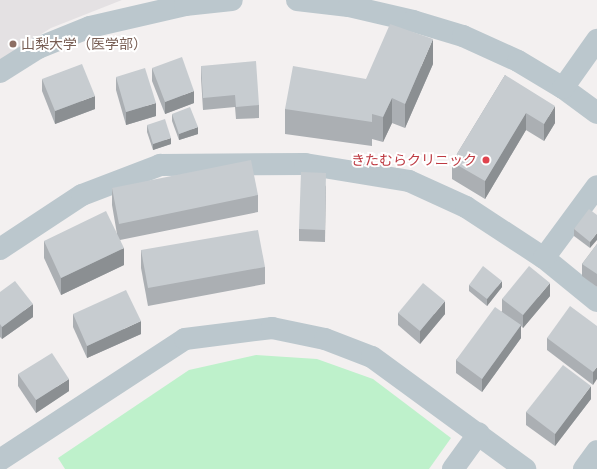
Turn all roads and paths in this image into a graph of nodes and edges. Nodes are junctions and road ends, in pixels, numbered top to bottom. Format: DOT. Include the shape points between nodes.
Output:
graph roads {
  1 [pos="232,0"];
  2 [pos="303,0"];
  3 [pos="597,40"];
  4 [pos="0,72"];
  5 [pos="563,88"];
  6 [pos="597,113"];
  7 [pos="597,186"];
  8 [pos="0,249"];
  9 [pos="544,258"];
  10 [pos="597,301"];
  11 [pos="479,433"];
  12 [pos="597,451"];
  13 [pos="0,460"];
  14 [pos="452,469"];
  15 [pos="524,469"];
  16 [pos="584,469"];
  1 -- 4 [label="street" via="185,5 90,27 38,48"];
  2 -- 5 [label="street" via="349,6 463,36 518,61"];
  3 -- 5 [label="street"];
  5 -- 6 [label="street"];
  7 -- 9 [label="street"];
  8 -- 9 [label="street" via="82,195 160,165 305,164 409,181 466,207"];
  9 -- 10 [label="street"];
  11 -- 13 [label="street" via="372,357 325,339 272,328 185,339"];
  11 -- 14 [label="street"];
  11 -- 15 [label="street"];
  12 -- 16 [label="street"];
}
